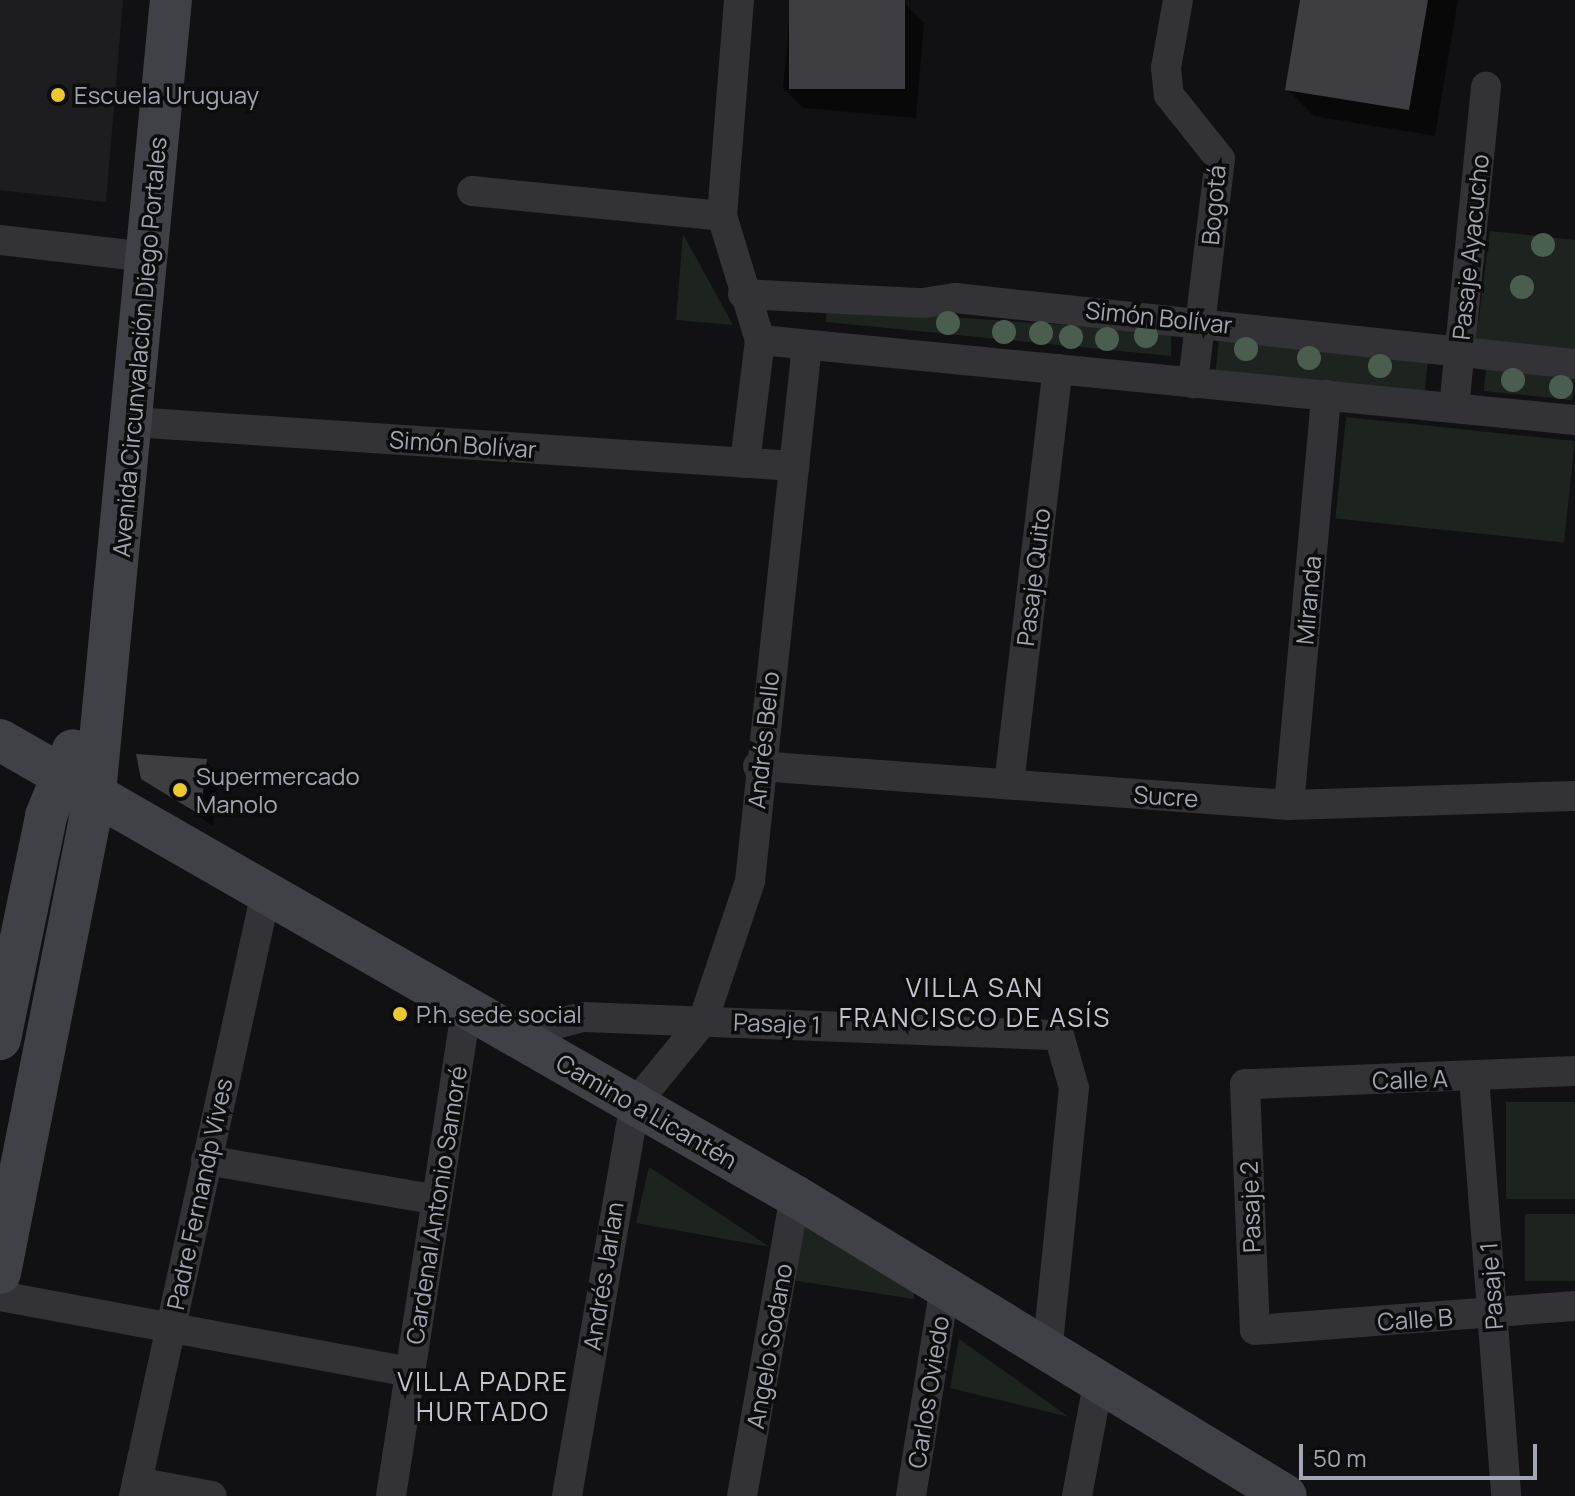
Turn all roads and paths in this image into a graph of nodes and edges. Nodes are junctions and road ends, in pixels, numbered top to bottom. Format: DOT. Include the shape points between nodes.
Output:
graph roads {
  1 [pos="171,0"];
  2 [pos="739,0"];
  3 [pos="1178,0"];
  4 [pos="1486,87"];
  5 [pos="472,191"];
  6 [pos="722,216"];
  7 [pos="0,240"];
  8 [pos="147,257"];
  9 [pos="743,294"];
  10 [pos="1201,321"];
  11 [pos="760,340"];
  12 [pos="807,345"];
  13 [pos="1460,351"];
  14 [pos="1575,364"];
  15 [pos="1058,369"];
  16 [pos="1193,383"];
  17 [pos="1326,395"];
  18 [pos="1454,408"];
  19 [pos="1575,420"];
  20 [pos="132,422"];
  21 [pos="745,463"];
  22 [pos="795,466"];
  23 [pos="107,695"];
  24 [pos="0,740"];
  25 [pos="0,764"];
  26 [pos="758,766"];
  27 [pos="52,770"];
  28 [pos="1009,784"];
  29 [pos="95,793"];
  30 [pos="1575,796"];
  31 [pos="1289,805"];
  32 [pos="266,892"];
  33 [pos="7,966"];
  34 [pos="466,1009"];
  35 [pos="703,1021"];
  36 [pos="513,1035"];
  37 [pos="0,1039"];
  38 [pos="1575,1071"];
  39 [pos="1474,1077"];
  40 [pos="1245,1084"];
  41 [pos="635,1104"];
  42 [pos="206,1160"];
  43 [pos="795,1196"];
  44 [pos="437,1200"];
  45 [pos="0,1273"];
  46 [pos="945,1287"];
  47 [pos="0,1296"];
  48 [pos="1575,1306"];
  49 [pos="1493,1313"];
  50 [pos="171,1325"];
  51 [pos="1255,1330"];
  52 [pos="1047,1353"];
  53 [pos="410,1372"];
  54 [pos="1098,1384"];
  55 [pos="135,1489"];
  56 [pos="212,1496"];
  57 [pos="391,1496"];
  58 [pos="567,1496"];
  59 [pos="742,1496"];
  60 [pos="911,1496"];
  61 [pos="1077,1496"];
  62 [pos="1286,1496"];
  63 [pos="1506,1496"];
  1 -- 8 [label="street, Avenida Circunvalación Diego Portales"];
  2 -- 6 [label="street"];
  3 -- 10 [label="street, Bogotá" via="1166,68 1169,95 1209,137 1220,159"];
  4 -- 13 [label="street, Pasaje Ayacucho"];
  5 -- 6 [label="street"];
  6 -- 9 [label="street"];
  7 -- 8 [label="street"];
  8 -- 20 [label="street, Avenida Circunvalación Diego Portales"];
  9 -- 10 [label="street, Simón Bolívar" via="923,303 955,298"];
  9 -- 11 [label="street"];
  10 -- 13 [label="street, Simón Bolívar"];
  10 -- 16 [label="street, Bogotá"];
  11 -- 12 [label="street"];
  11 -- 21 [label="street"];
  12 -- 15 [label="street"];
  12 -- 22 [label="street, Andrés Bello"];
  13 -- 14 [label="street, Simón Bolívar"];
  13 -- 18 [label="street, Pasaje Ayacucho"];
  15 -- 16 [label="street"];
  15 -- 28 [label="street, Pasaje Quito"];
  16 -- 17 [label="street"];
  17 -- 18 [label="street"];
  17 -- 31 [label="street, Miranda"];
  18 -- 19 [label="street"];
  20 -- 21 [label="street, Simón Bolívar"];
  20 -- 23 [label="street, Avenida Circunvalación Diego Portales"];
  21 -- 22 [label="street, Simón Bolívar"];
  22 -- 26 [label="street, Andrés Bello"];
  23 -- 27 [label="street, Avenida Circunvalación Diego Portales"];
  23 -- 29 [label="street, Avenida Circunvalación Diego Portales"];
  24 -- 27 [label="street, Camino a Licantén"];
  25 -- 27 [label="street"];
  26 -- 28 [label="street, Sucre"];
  26 -- 35 [label="street, Andrés Bello" via="750,881"];
  27 -- 29 [label="street, Camino a Licantén"];
  27 -- 33 [label="street, Avenida Circunvalación Diego Portales"];
  28 -- 31 [label="street, Sucre"];
  29 -- 32 [label="street, Camino a Licantén"];
  29 -- 45 [label="street, Avenida Circunvalación Diego Portales"];
  30 -- 31 [label="street, Sucre"];
  32 -- 34 [label="street, Camino a Licantén"];
  32 -- 42 [label="street, Padre Fernandp Vives"];
  33 -- 37 [label="street, Avenida Circunvalación Diego Portales"];
  34 -- 36 [label="street, Camino a Licantén"];
  34 -- 44 [label="street, Cardenal Antonio Samoré"];
  35 -- 36 [label="street, Pasaje 1" via="583,1017"];
  35 -- 41 [label="street, Andrés Bello"];
  35 -- 52 [label="street, Pasaje 1" via="1059,1035 1074,1088"];
  36 -- 41 [label="street, Camino a Licantén"];
  38 -- 39 [label="street, Calle A"];
  39 -- 40 [label="street, Calle A"];
  39 -- 49 [label="street, Pasaje 1"];
  40 -- 51 [label="street, Pasaje 2"];
  41 -- 43 [label="street, Camino a Licantén"];
  41 -- 58 [label="street, Andrés Jarlan"];
  42 -- 44 [label="street"];
  42 -- 50 [label="street, Padre Fernandp Vives"];
  43 -- 46 [label="street, Camino a Licantén"];
  43 -- 59 [label="street, Angelo Sodano"];
  44 -- 53 [label="street, Cardenal Antonio Samoré"];
  46 -- 52 [label="street, Camino a Licantén"];
  46 -- 60 [label="street, Carlos Oviedo"];
  47 -- 50 [label="street"];
  48 -- 49 [label="street, Calle B"];
  49 -- 51 [label="street, Calle B"];
  49 -- 63 [label="street, Pasaje 1"];
  50 -- 53 [label="street"];
  50 -- 55 [label="street, Padre Fernandp Vives"];
  52 -- 54 [label="street, Camino a Licantén"];
  53 -- 57 [label="street, Cardenal Antonio Samoré"];
  54 -- 61 [label="street"];
  54 -- 62 [label="street, Camino a Licantén"];
  55 -- 56 [label="street"];
}
